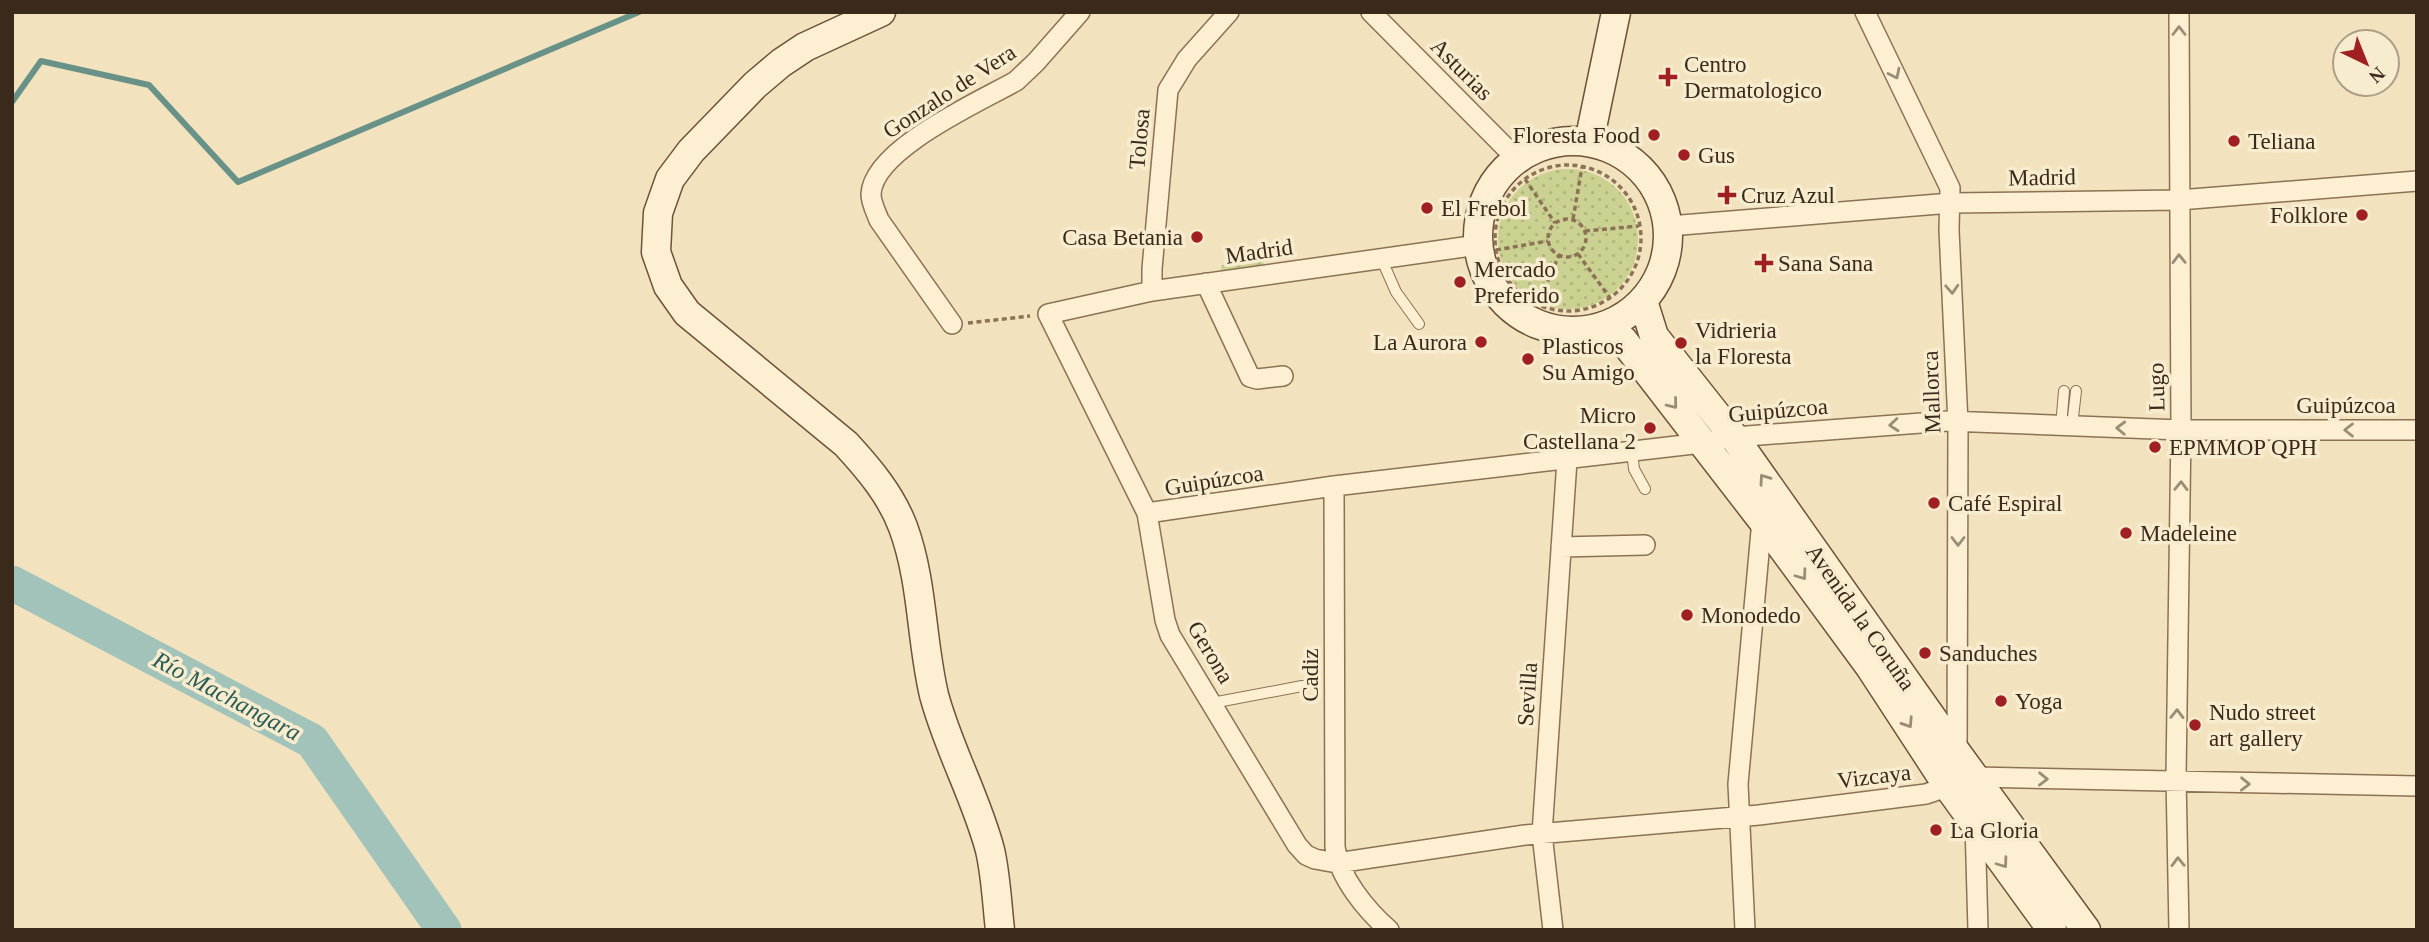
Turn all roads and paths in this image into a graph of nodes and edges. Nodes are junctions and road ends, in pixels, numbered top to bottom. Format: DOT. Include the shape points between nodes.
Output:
graph roads {
  1 [pos="881,12"];
  2 [pos="1080,12"];
  3 [pos="1229,12"];
  4 [pos="1371,12"];
  5 [pos="1616,12"];
  6 [pos="1865,12"];
  7 [pos="2179,12"];
  8 [pos="1585,154"];
  9 [pos="1523,168"];
  10 [pos="2417,181"];
  11 [pos="2179,200"];
  12 [pos="1951,203"];
  13 [pos="1573,219"];
  14 [pos="1555,223"];
  15 [pos="1640,226"];
  16 [pos="1668,226"];
  17 [pos="1585,231"];
  18 [pos="1548,241"];
  19 [pos="1487,248"];
  20 [pos="1578,254"];
  21 [pos="1559,255"];
  22 [pos="1381,258"];
  23 [pos="1206,283"];
  24 [pos="1152,290"];
  25 [pos="1610,298"];
  26 [pos="1643,301"];
  27 [pos="1538,305"];
  28 [pos="1048,314"];
  29 [pos="952,324"];
  30 [pos="1419,324"];
  31 [pos="1607,326"];
  32 [pos="1283,376"];
  33 [pos="2064,391"];
  34 [pos="2076,391"];
  35 [pos="1958,422"];
  36 [pos="2067,426"];
  37 [pos="2181,430"];
  38 [pos="2417,430"];
  39 [pos="1734,437"];
  40 [pos="1702,443"];
  41 [pos="1632,452"];
  42 [pos="1567,460"];
  43 [pos="1334,486"];
  44 [pos="1645,489"];
  45 [pos="1147,513"];
  46 [pos="1762,520"];
  47 [pos="1645,545"];
  48 [pos="1561,547"];
  49 [pos="1303,686"];
  50 [pos="1212,703"];
  51 [pos="1957,753"];
  52 [pos="1975,777"];
  53 [pos="2176,782"];
  54 [pos="2417,786"];
  55 [pos="1949,788"];
  56 [pos="1738,816"];
  57 [pos="1975,824"];
  58 [pos="1542,834"];
  59 [pos="1337,863"];
  60 [pos="1000,930"];
  61 [pos="1389,930"];
  62 [pos="1553,930"];
  63 [pos="1745,930"];
  64 [pos="1978,930"];
  65 [pos="2052,930"];
  66 [pos="2086,930"];
  67 [pos="2179,930"];
  1 -- 60 [label="main road" via="781,63 691,151 670,179 658,213 656,251 668,286 687,313 846,444 888,497 903,526 913,560 934,693 991,853"];
  2 -- 29 [label="street, Gonzalo de Vera" via="1027,72 906,144 874,181 871,194 879,220"];
  3 -- 24 [label="street, Tolosa" via="1187,59 1168,90"];
  4 -- 9 [label="street, Asturias"];
  5 -- 8 [label="main road"];
  6 -- 12 [label="street, Mallorca, one-way" via="1950,188"];
  11 -- 7 [label="street, Lugo, one-way"];
  8 -- 9 [label="path" via="1542,170"];
  8 -- 9 [label="main road" via="1568,141 1544,146"];
  8 -- 13 [label="path"];
  8 -- 15 [label="path" via="1598,172 1621,188"];
  8 -- 16 [label="main road" via="1621,153 1644,172 1661,197"];
  9 -- 14 [label="path"];
  9 -- 19 [label="path"];
  9 -- 19 [label="main road" via="1497,180 1482,211"];
  10 -- 11 [label="street, Madrid"];
  11 -- 12 [label="street, Madrid"];
  37 -- 11 [label="street, Lugo, one-way"];
  12 -- 16 [label="street, Madrid"];
  12 -- 35 [label="street, Mallorca, one-way"];
  13 -- 14 [label="path"];
  13 -- 17 [label="path"];
  14 -- 18 [label="path"];
  15 -- 17 [label="path"];
  15 -- 25 [label="path" via="1634,268"];
  16 -- 26 [label="main road" via="1664,266"];
  17 -- 20 [label="path" via="1586,243"];
  18 -- 19 [label="path"];
  18 -- 21 [label="path"];
  19 -- 22 [label="street, Madrid"];
  19 -- 27 [label="path" via="1515,289"];
  19 -- 31 [label="main road" via="1484,270 1496,293 1514,312 1536,325 1562,331"];
  20 -- 21 [label="path"];
  20 -- 25 [label="path"];
  21 -- 27 [label="path"];
  22 -- 23 [label="street, Madrid"];
  22 -- 30 [label="lane" via="1396,292"];
  23 -- 24 [label="street, Madrid"];
  23 -- 32 [label="street" via="1250,377"];
  24 -- 28 [label="street, Madrid"];
  25 -- 27 [label="path" via="1573,311"];
  26 -- 31 [label="main road"];
  26 -- 39 [label="main road, Avenida la Coruña" via="1654,336"];
  28 -- 29 [label="path"];
  28 -- 45 [label="street, Gerona"];
  31 -- 40 [label="main road, Avenida la Coruña, one-way"];
  33 -- 36 [label="lane"];
  34 -- 36 [label="lane"];
  35 -- 36 [label="street, Guipúzcoa"];
  35 -- 39 [label="street, Guipúzcoa, one-way"];
  35 -- 51 [label="street, Mallorca, one-way"];
  37 -- 36 [label="street, Guipúzcoa, one-way"];
  38 -- 37 [label="street, Guipúzcoa, one-way"];
  53 -- 37 [label="street, Lugo, one-way"];
  39 -- 40 [label="street, Guipúzcoa"];
  51 -- 39 [label="main road, Avenida la Coruña, one-way"];
  40 -- 41 [label="street, Guipúzcoa"];
  40 -- 46 [label="main road, Avenida la Coruña"];
  41 -- 42 [label="street, Guipúzcoa"];
  41 -- 44 [label="lane" via="1634,469"];
  42 -- 43 [label="street, Guipúzcoa"];
  42 -- 48 [label="street, Sevilla"];
  43 -- 45 [label="street, Guipúzcoa"];
  43 -- 59 [label="street, Cadiz"];
  45 -- 50 [label="street, Gerona" via="1165,620"];
  46 -- 55 [label="main road, Avenida la Coruña, one-way" via="1870,667"];
  46 -- 56 [label="street"];
  47 -- 48 [label="street"];
  48 -- 58 [label="street, Sevilla"];
  49 -- 50 [label="lane"];
  50 -- 59 [label="street, Gerona" via="1297,845 1306,855"];
  51 -- 52 [label="main road, Avenida la Coruña"];
  51 -- 55 [label="street, Mallorca"];
  52 -- 53 [label="street, Vizcaya, one-way"];
  52 -- 55 [label="street, Vizcaya"];
  52 -- 66 [label="main road, Avenida la Coruña"];
  53 -- 54 [label="street, Vizcaya, one-way"];
  67 -- 53 [label="street, Lugo, one-way"];
  55 -- 56 [label="street, Vizcaya"];
  55 -- 57 [label="main road, Avenida la Coruña"];
  56 -- 58 [label="street, Vizcaya"];
  56 -- 63 [label="street"];
  57 -- 64 [label="street"];
  57 -- 65 [label="main road, Avenida la Coruña, one-way"];
  58 -- 59 [label="street, Vizcaya"];
  58 -- 62 [label="street, Sevilla"];
  59 -- 61 [label="street"];
}
